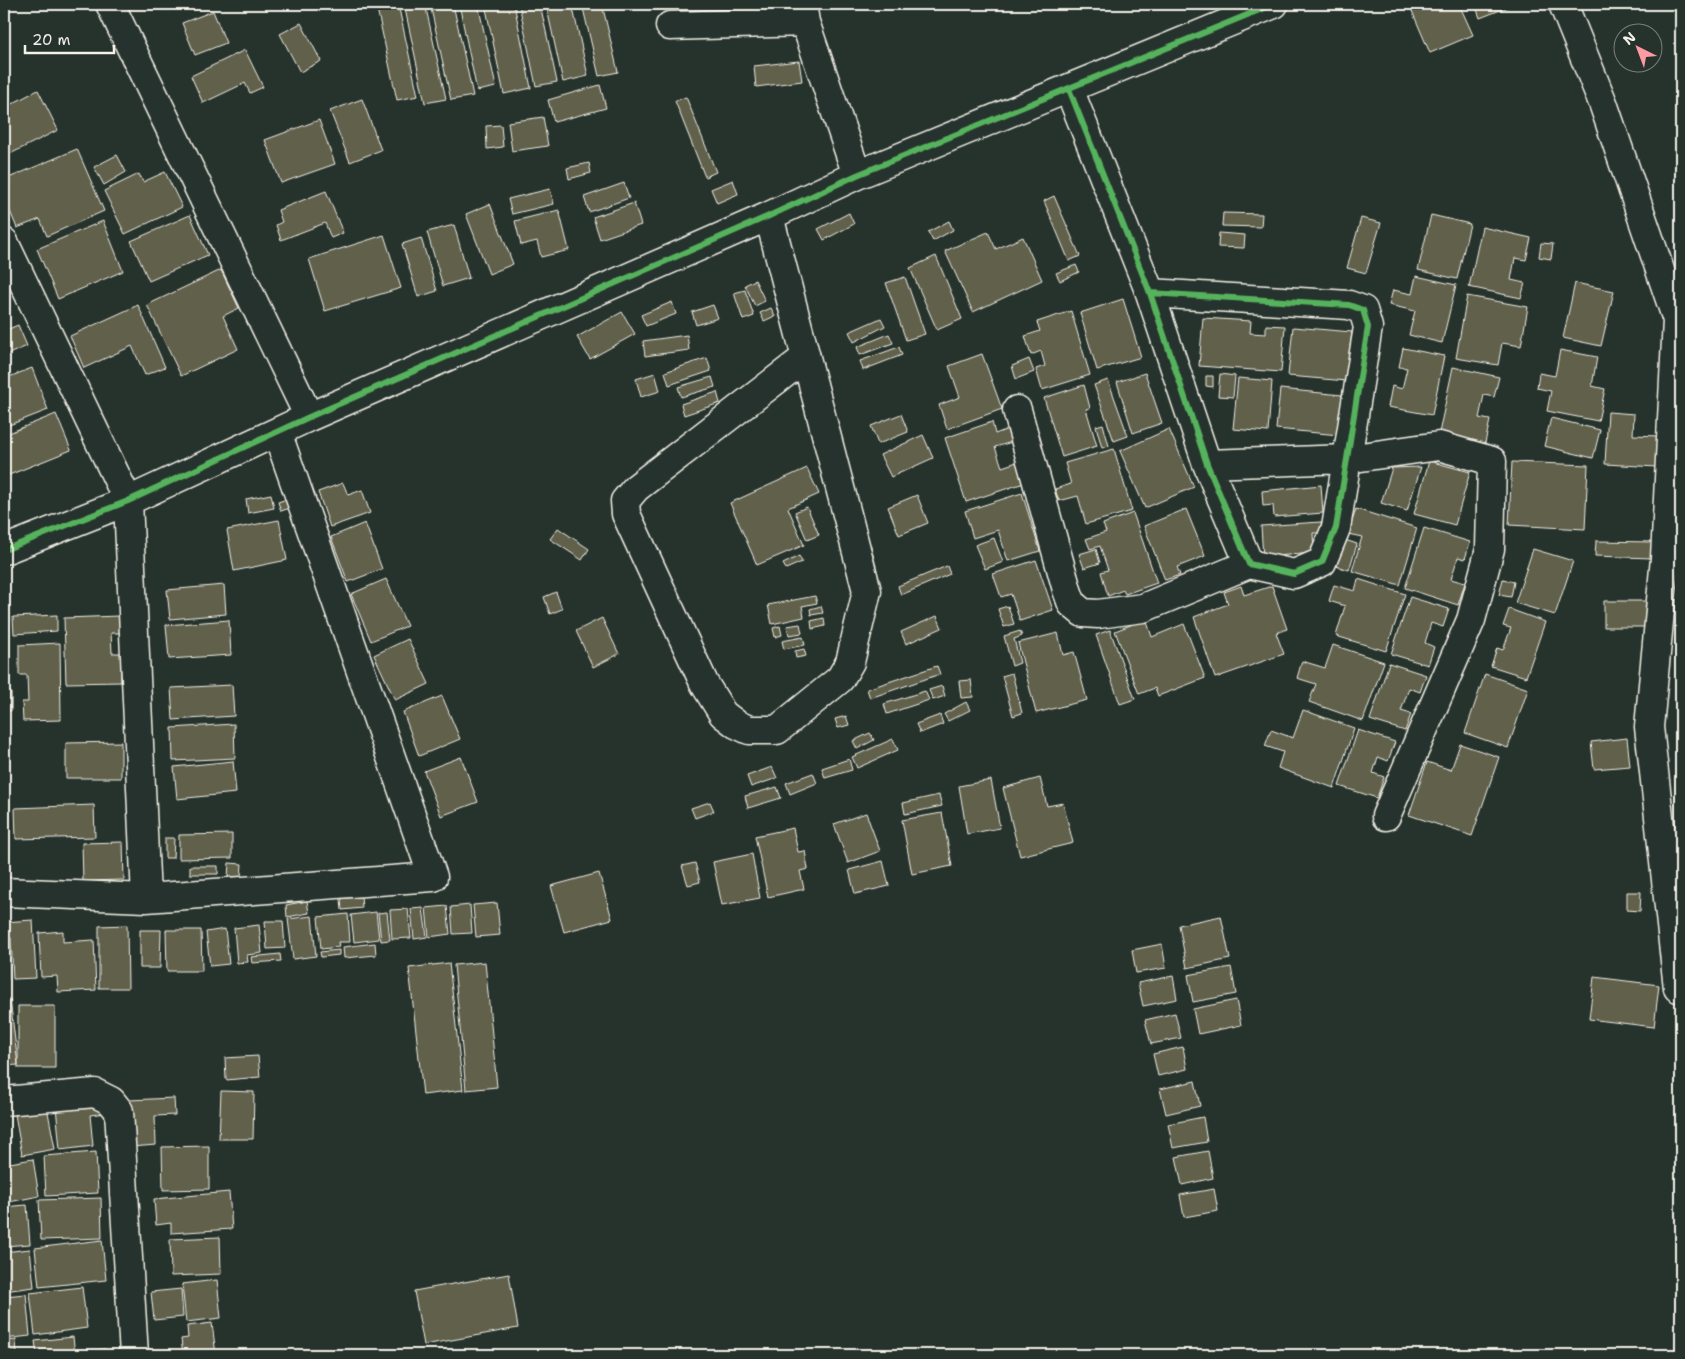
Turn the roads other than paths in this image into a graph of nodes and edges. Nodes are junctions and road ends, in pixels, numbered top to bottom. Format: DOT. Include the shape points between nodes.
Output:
graph roads {
  1 [pos="110,4"];
  2 [pos="1274,4"];
  3 [pos="1563,4"];
  4 [pos="804,13"];
  5 [pos="670,26"];
  6 [pos="1069,89"];
  7 [pos="857,175"];
  8 [pos="769,216"];
  9 [pos="4,242"];
  10 [pos="1150,293"];
  11 [pos="806,357"];
  12 [pos="1017,410"];
  13 [pos="309,417"];
  14 [pos="277,432"];
  15 [pos="1347,459"];
  16 [pos="1206,464"];
  17 [pos="128,501"];
  18 [pos="4,550"];
  19 [pos="1673,558"];
  20 [pos="1249,564"];
  21 [pos="1386,816"];
  22 [pos="4,892"];
  23 [pos="146,898"];
  24 [pos="1678,988"];
  25 [pos="4,1101"];
  26 [pos="134,1355"];
  1 -- 13 [label="street"];
  2 -- 6 [label="street"];
  3 -- 19 [label="street" via="1603,102 1677,320"];
  4 -- 5 [label="street"];
  4 -- 7 [label="street"];
  6 -- 7 [label="street"];
  6 -- 10 [label="street"];
  7 -- 8 [label="street"];
  8 -- 11 [label="street"];
  8 -- 13 [label="street"];
  9 -- 17 [label="street"];
  10 -- 15 [label="street" via="1349,305 1363,310 1368,327"];
  10 -- 16 [label="street"];
  11 -- 11 [label="street" via="867,591 850,662 840,679 777,730 749,730 723,714 704,683 626,514 625,501 636,488"];
  12 -- 20 [label="street" via="1067,590 1072,604 1083,613 1143,608"];
  13 -- 14 [label="street"];
  14 -- 17 [label="street"];
  14 -- 23 [label="street" via="433,877"];
  15 -- 16 [label="street"];
  15 -- 20 [label="street" via="1336,528 1322,562 1294,574"];
  15 -- 21 [label="street" via="1440,446 1492,461 1490,549 1471,620"];
  16 -- 20 [label="street"];
  17 -- 18 [label="street"];
  17 -- 23 [label="street"];
  19 -- 24 [label="street" via="1650,727"];
  22 -- 23 [label="street"];
  25 -- 26 [label="street" via="95,1093 111,1101 119,1111"];
}
